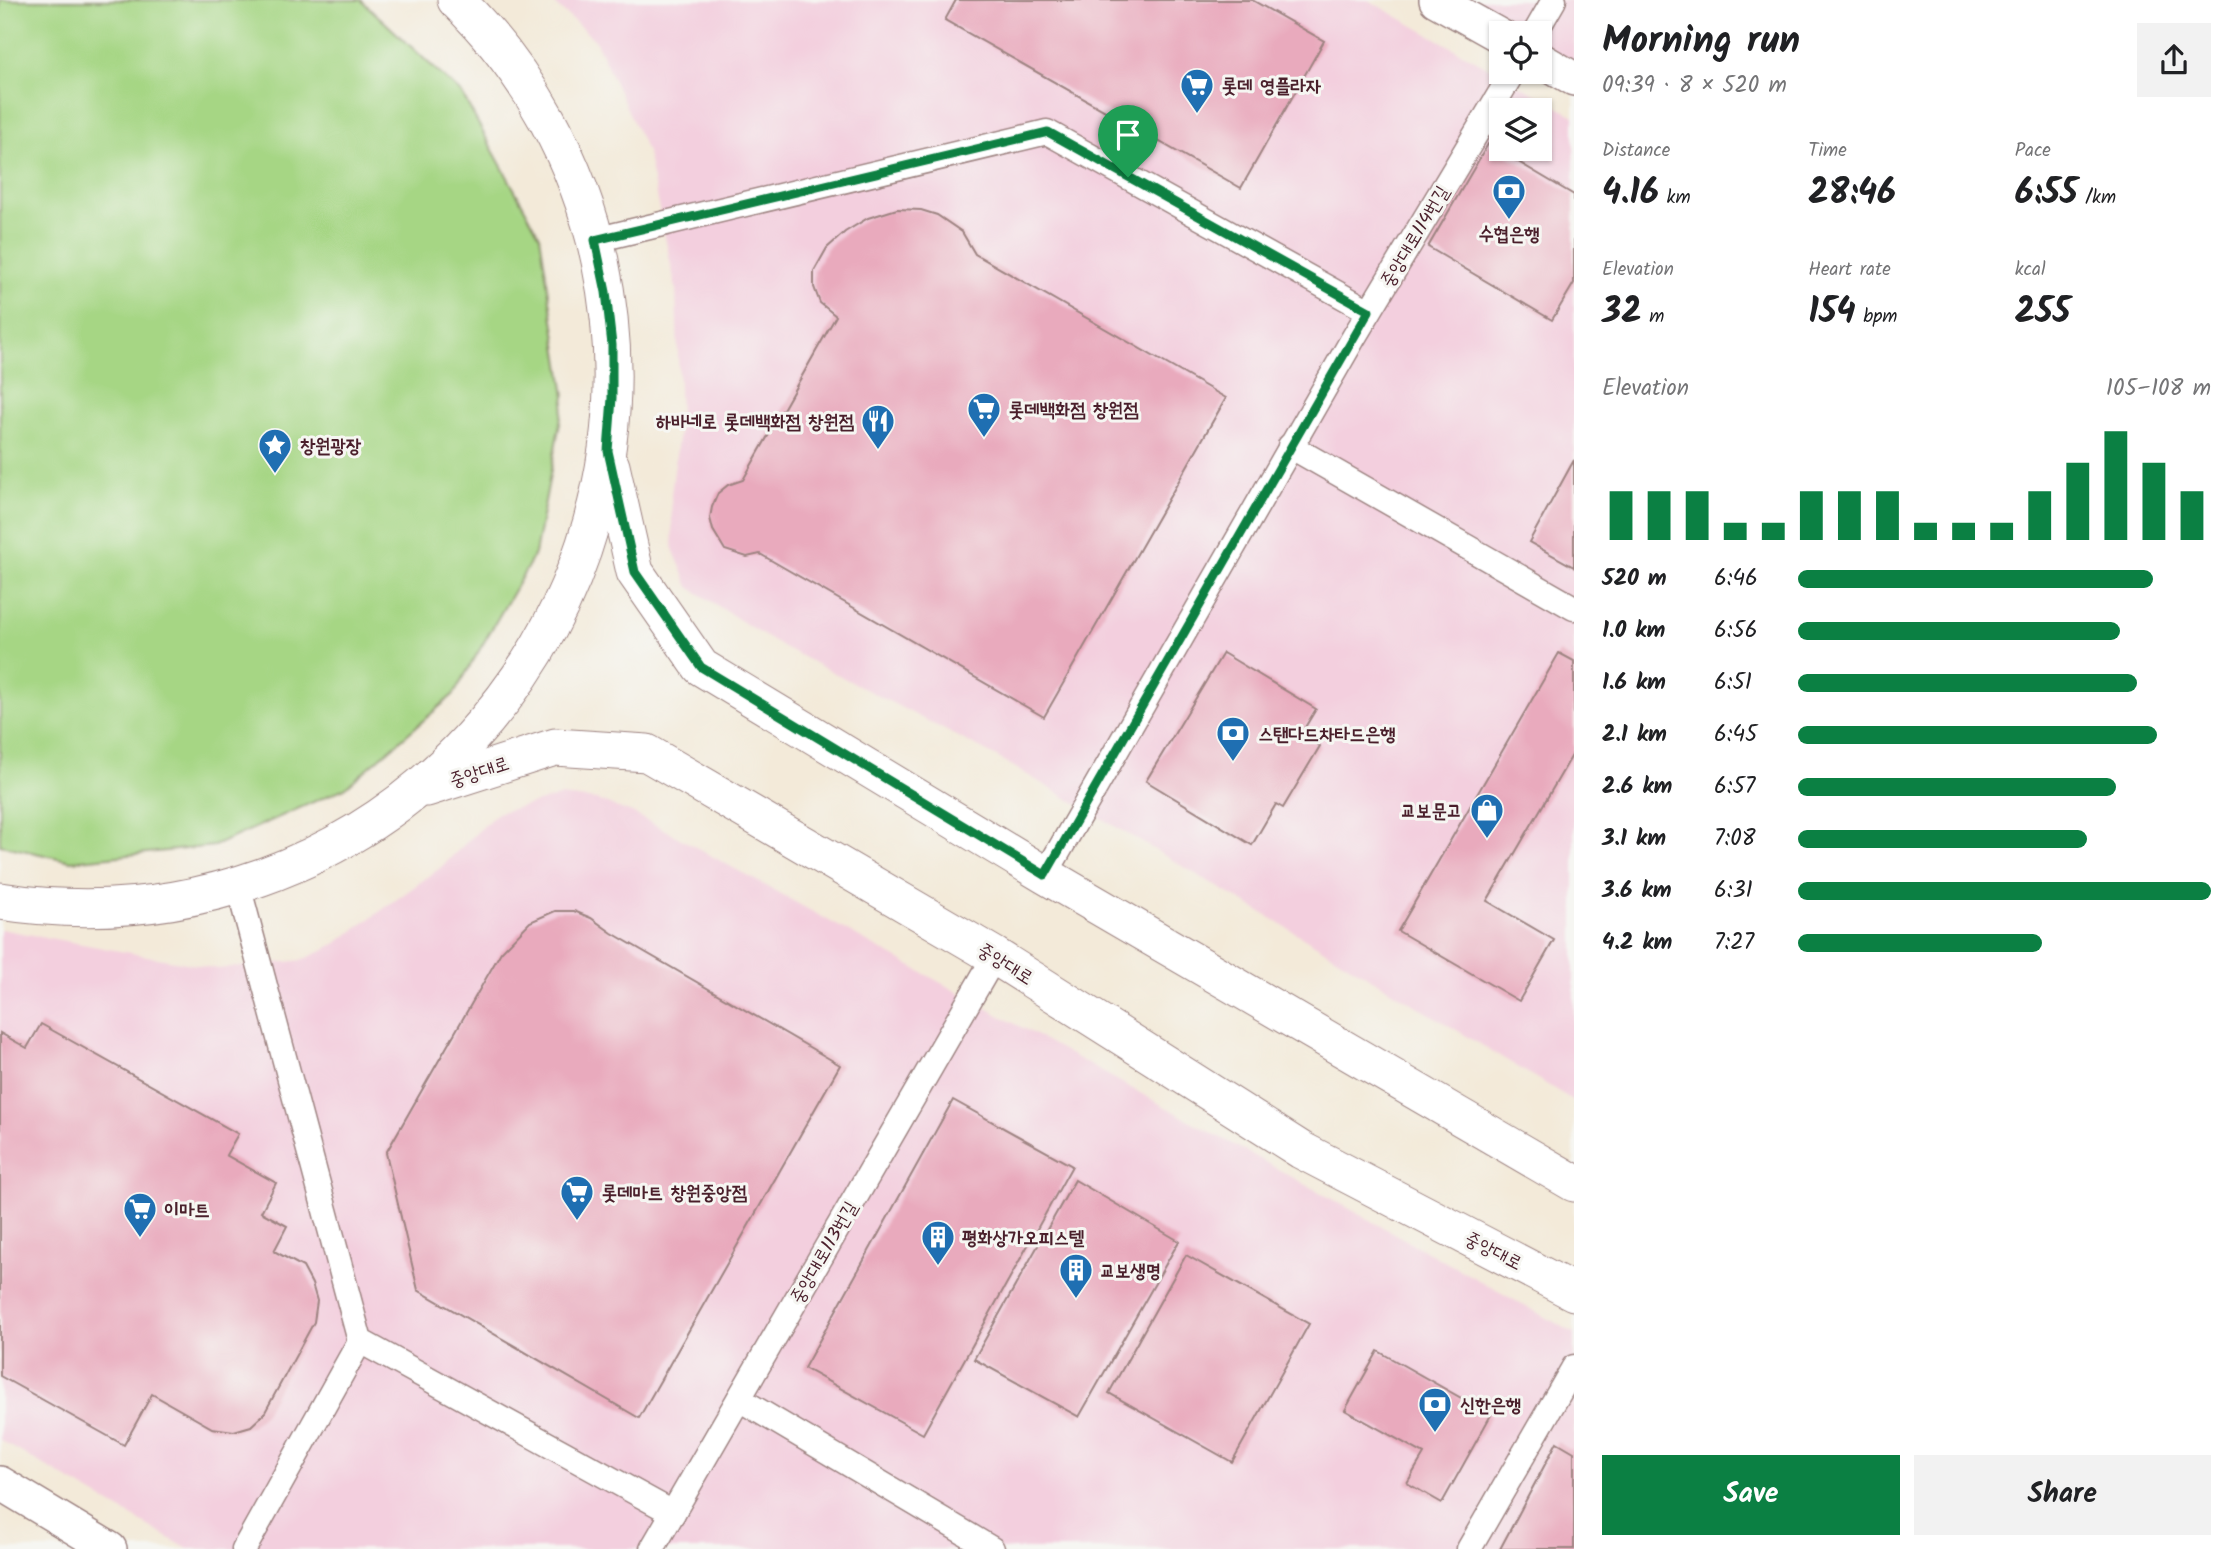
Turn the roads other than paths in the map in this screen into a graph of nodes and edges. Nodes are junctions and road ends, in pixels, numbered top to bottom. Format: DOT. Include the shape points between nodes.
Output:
graph roads {
  1 [pos="456,0"];
  2 [pos="1436,0"];
  3 [pos="1554,0"];
  4 [pos="1542,21"];
  5 [pos="1489,30"];
  6 [pos="1552,66"];
  7 [pos="1574,79"];
  8 [pos="1506,84"];
  9 [pos="595,240"];
  10 [pos="1369,311"];
  11 [pos="1290,446"];
  12 [pos="608,451"];
  13 [pos="1574,608"];
  14 [pos="413,793"];
  15 [pos="1045,875"];
  16 [pos="237,885"];
  17 [pos="0,901"];
  18 [pos="995,956"];
  19 [pos="1574,1183"];
  20 [pos="1574,1292"];
  21 [pos="360,1341"];
  22 [pos="1574,1367"];
  23 [pos="739,1399"];
  24 [pos="0,1483"];
  25 [pos="673,1513"];
  26 [pos="110,1549"];
  27 [pos="244,1549"];
  28 [pos="652,1549"];
  29 [pos="992,1549"];
  30 [pos="1469,1549"];
  1 -- 9 [label="main road" via="496,44 545,117 578,188"];
  2 -- 5 [label="main road"];
  3 -- 4 [label="street"];
  6 -- 7 [label="main road"];
  8 -- 10 [label="street, 중앙대로114번길"];
  9 -- 10 [label="street" via="1048,132"];
  9 -- 12 [label="main road" via="612,345"];
  10 -- 11 [label="street, 중앙대로114번길"];
  11 -- 13 [label="street"];
  11 -- 15 [label="street, 중앙대로114번길"];
  12 -- 14 [label="main road" via="578,568 543,640 522,675 472,738"];
  12 -- 15 [label="main road" via="635,572 701,667"];
  14 -- 16 [label="main road" via="330,848"];
  14 -- 18 [label="main road, 중앙대로" via="555,747 647,753"];
  15 -- 19 [label="main road"];
  16 -- 17 [label="main road" via="178,900 117,907"];
  16 -- 21 [label="street"];
  18 -- 20 [label="main road, 중앙대로" via="1301,1150"];
  18 -- 23 [label="street, 중앙대로113번길"];
  21 -- 25 [label="street"];
  21 -- 27 [label="street"];
  22 -- 30 [label="street"];
  23 -- 25 [label="street, 중앙대로113번길"];
  23 -- 29 [label="street"];
  24 -- 26 [label="main road"];
  25 -- 28 [label="street, 중앙대로113번길"];
}
